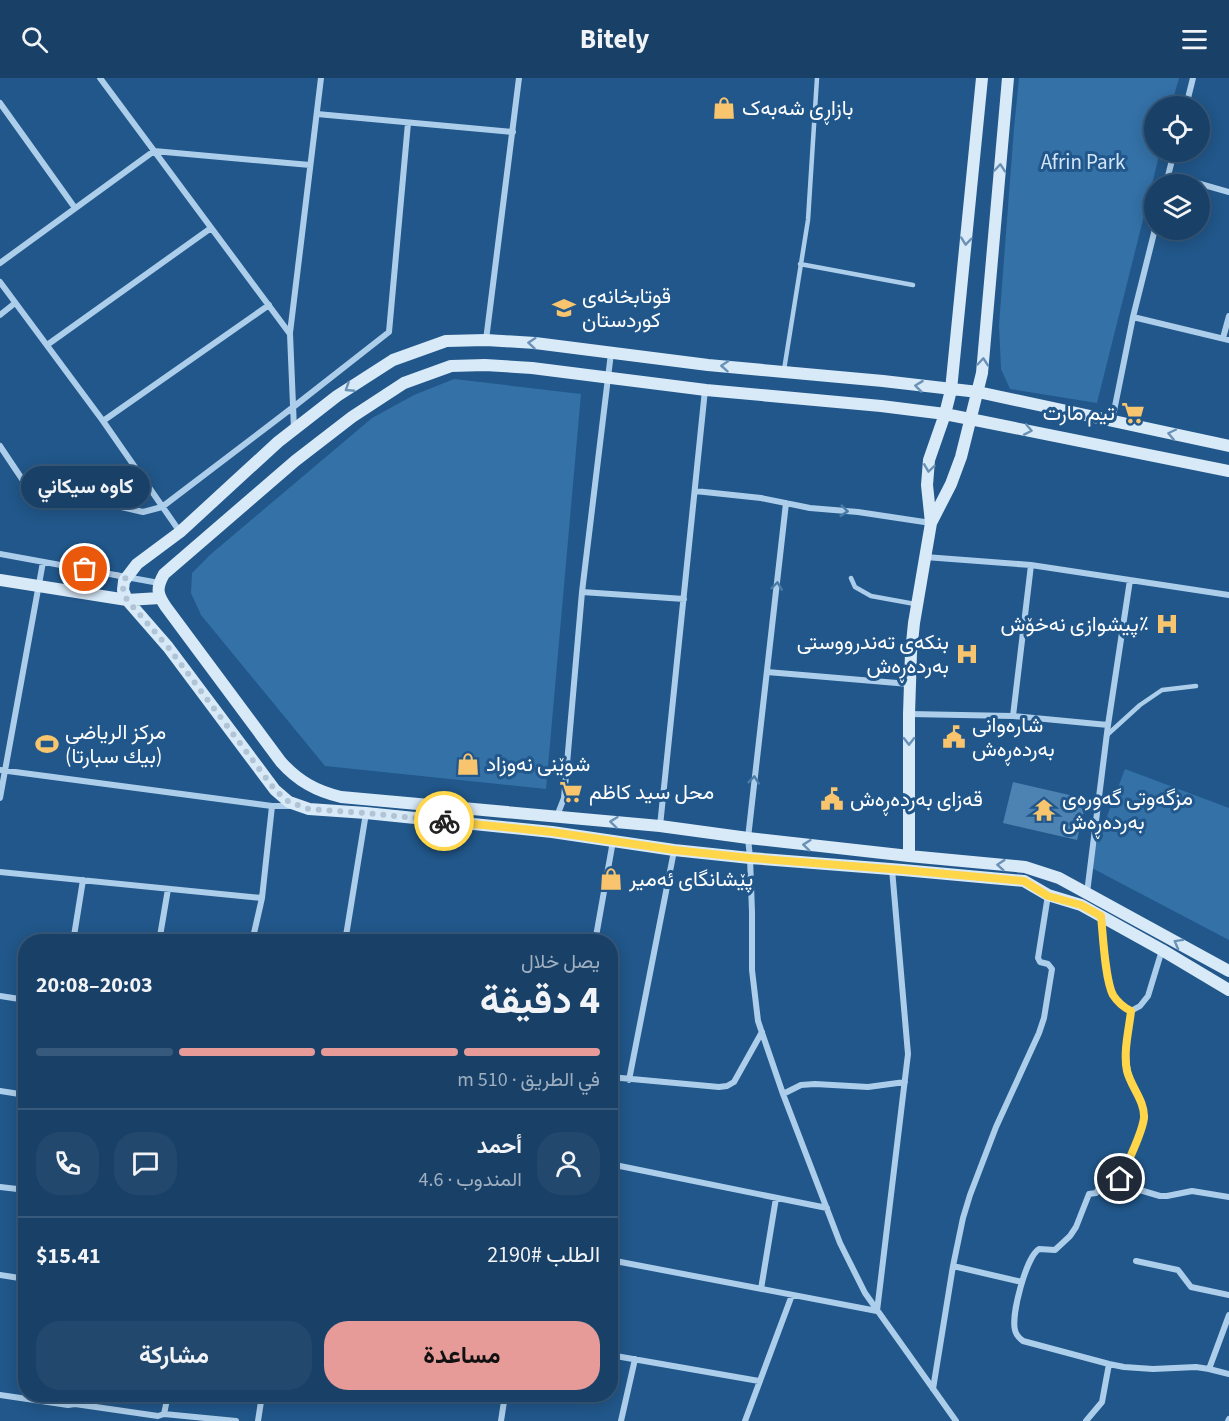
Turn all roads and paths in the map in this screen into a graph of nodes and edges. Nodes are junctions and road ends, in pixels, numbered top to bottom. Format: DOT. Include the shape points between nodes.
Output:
graph roads {
  1 [pos="100,78"];
  2 [pos="321,78"];
  3 [pos="519,78"];
  4 [pos="817,78"];
  5 [pos="982,78"];
  6 [pos="1008,78"];
  7 [pos="1193,78"];
  8 [pos="1188,96"];
  9 [pos="0,103"];
  10 [pos="317,114"];
  11 [pos="408,123"];
  12 [pos="513,132"];
  13 [pos="154,151"];
  14 [pos="310,165"];
  15 [pos="1210,187"];
  16 [pos="1229,192"];
  17 [pos="75,208"];
  18 [pos="211,228"];
  19 [pos="1152,240"];
  20 [pos="0,263"];
  21 [pos="800,264"];
  22 [pos="0,282"];
  23 [pos="913,285"];
  24 [pos="15,303"];
  25 [pos="269,305"];
  26 [pos="0,315"];
  27 [pos="1229,316"];
  28 [pos="1133,317"];
  29 [pos="290,334"];
  30 [pos="1226,339"];
  31 [pos="486,340"];
  32 [pos="47,345"];
  33 [pos="611,353"];
  34 [pos="784,371"];
  35 [pos="608,378"];
  36 [pos="706,390"];
  37 [pos="951,390"];
  38 [pos="978,392"];
  39 [pos="292,408"];
  40 [pos="945,414"];
  41 [pos="971,420"];
  42 [pos="103,421"];
  43 [pos="1112,422"];
  44 [pos="294,430"];
  45 [pos="0,446"];
  46 [pos="1229,446"];
  47 [pos="1229,471"];
  48 [pos="695,491"];
  49 [pos="786,503"];
  50 [pos="162,507"];
  51 [pos="931,523"];
  52 [pos="180,531"];
  53 [pos="0,554"];
  54 [pos="924,557"];
  55 [pos="43,562"];
  56 [pos="1031,565"];
  57 [pos="126,577"];
  58 [pos="851,578"];
  59 [pos="0,580"];
  60 [pos="1130,580"];
  61 [pos="159,583"];
  62 [pos="39,586"];
  63 [pos="582,592"];
  64 [pos="1229,595"];
  65 [pos="160,598"];
  66 [pos="684,599"];
  67 [pos="127,600"];
  68 [pos="918,605"];
  69 [pos="767,672"];
  70 [pos="909,684"];
  71 [pos="1196,686"];
  72 [pos="909,714"];
  73 [pos="1013,717"];
  74 [pos="1108,725"];
  75 [pos="1107,735"];
  76 [pos="2,771"];
  77 [pos="0,798"];
  78 [pos="272,806"];
  79 [pos="297,806"];
  80 [pos="366,813"];
  81 [pos="557,816"];
  82 [pos="660,826"];
  83 [pos="748,838"];
  84 [pos="613,840"];
  85 [pos="674,850"];
  86 [pos="909,856"];
  87 [pos="750,858"];
  88 [pos="892,869"];
  89 [pos="0,872"];
  90 [pos="83,880"];
  91 [pos="168,889"];
  92 [pos="1087,893"];
  93 [pos="1048,896"];
  94 [pos="262,898"];
  95 [pos="1101,916"];
  96 [pos="74,934"];
  97 [pos="160,934"];
  98 [pos="254,934"];
  99 [pos="346,934"];
  100 [pos="596,934"];
  101 [pos="1162,950"];
  102 [pos="1229,971"];
  103 [pos="1229,990"];
  104 [pos="0,996"];
  105 [pos="18,999"];
  106 [pos="1131,1011"];
  107 [pos="762,1032"];
  108 [pos="618,1078"];
  109 [pos="628,1080"];
  110 [pos="905,1082"];
  111 [pos="0,1090"];
  112 [pos="18,1093"];
  113 [pos="783,1094"];
  114 [pos="618,1166"];
  115 [pos="1116,1182"];
  116 [pos="0,1187"];
  117 [pos="18,1189"];
  118 [pos="1229,1197"];
  119 [pos="776,1198"];
  120 [pos="827,1208"];
  121 [pos="618,1262"];
  122 [pos="1136,1262"];
  123 [pos="952,1266"];
  124 [pos="0,1276"];
  125 [pos="18,1278"];
  126 [pos="0,1282"];
  127 [pos="1022,1282"];
  128 [pos="761,1289"];
  129 [pos="1229,1294"];
  130 [pos="792,1295"];
  131 [pos="877,1311"];
  132 [pos="1229,1315"];
  133 [pos="618,1356"];
  134 [pos="635,1359"];
  135 [pos="1109,1364"];
  136 [pos="1209,1369"];
  137 [pos="1229,1374"];
  138 [pos="759,1381"];
  139 [pos="933,1389"];
  140 [pos="0,1395"];
  141 [pos="18,1398"];
  142 [pos="48,1402"];
  143 [pos="167,1402"];
  144 [pos="261,1402"];
  145 [pos="504,1402"];
  146 [pos="75,1404"];
  147 [pos="164,1414"];
  148 [pos="236,1421"];
  149 [pos="258,1421"];
  150 [pos="501,1421"];
  151 [pos="621,1421"];
  152 [pos="745,1421"];
  153 [pos="956,1421"];
  154 [pos="1086,1421"];
  1 -- 13 [label="street"];
  2 -- 10 [label="street"];
  3 -- 12 [label="street"];
  4 -- 21 [label="lane" via="808,220"];
  5 -- 37 [label="main road, one-way"];
  38 -- 6 [label="main road, one-way"];
  7 -- 8 [label="street"];
  9 -- 17 [label="street"];
  10 -- 11 [label="street"];
  10 -- 14 [label="street"];
  11 -- 12 [label="street"];
  11 -- 39 [label="street" via="389,332"];
  12 -- 31 [label="street"];
  13 -- 14 [label="street"];
  13 -- 17 [label="street"];
  13 -- 18 [label="street"];
  14 -- 29 [label="street"];
  15 -- 16 [label="street"];
  17 -- 20 [label="street"];
  18 -- 25 [label="street"];
  18 -- 32 [label="street"];
  19 -- 28 [label="street"];
  21 -- 23 [label="lane"];
  21 -- 34 [label="lane"];
  22 -- 24 [label="street"];
  24 -- 26 [label="street"];
  24 -- 32 [label="street"];
  25 -- 29 [label="street"];
  25 -- 42 [label="street"];
  27 -- 30 [label="street"];
  28 -- 30 [label="street"];
  28 -- 43 [label="street"];
  29 -- 39 [label="street"];
  33 -- 31 [label="main road, one-way"];
  31 -- 44 [label="main road, one-way" via="446,341 393,360"];
  32 -- 42 [label="street"];
  34 -- 33 [label="main road, one-way"];
  33 -- 35 [label="street"];
  37 -- 34 [label="main road, one-way"];
  35 -- 36 [label="main road"];
  35 -- 61 [label="main road" via="485,365 450,366 404,383 351,417 295,461 164,574"];
  35 -- 63 [label="street"];
  36 -- 40 [label="main road"];
  36 -- 48 [label="street"];
  37 -- 38 [label="main road"];
  37 -- 40 [label="main road"];
  38 -- 41 [label="main road"];
  38 -- 43 [label="main road"];
  39 -- 44 [label="street"];
  39 -- 50 [label="street"];
  40 -- 41 [label="main road"];
  40 -- 51 [label="main road, one-way" via="929,460"];
  41 -- 47 [label="main road, one-way"];
  41 -- 51 [label="main road" via="951,484"];
  42 -- 50 [label="street"];
  46 -- 43 [label="main road, one-way"];
  44 -- 52 [label="main road"];
  45 -- 50 [label="street" via="26,485 143,512"];
  48 -- 49 [label="street"];
  48 -- 66 [label="street"];
  49 -- 51 [label="street, one-way"];
  69 -- 49 [label="street, one-way"];
  50 -- 52 [label="street"];
  51 -- 54 [label="main road"];
  52 -- 57 [label="main road"];
  53 -- 55 [label="street"];
  54 -- 56 [label="street"];
  54 -- 68 [label="main road"];
  55 -- 57 [label="street"];
  55 -- 62 [label="street"];
  56 -- 60 [label="street"];
  56 -- 73 [label="street"];
  57 -- 61 [label="street"];
  57 -- 67 [label="main road" via="123,590"];
  58 -- 68 [label="lane" via="855,587 871,596"];
  59 -- 62 [label="main road"];
  60 -- 64 [label="street"];
  60 -- 74 [label="street"];
  61 -- 65 [label="main road"];
  62 -- 67 [label="main road"];
  62 -- 76 [label="street"];
  63 -- 66 [label="street"];
  63 -- 81 [label="street" via="564,798"];
  65 -- 67 [label="main road"];
  65 -- 81 [label="main road" via="281,762 314,789 341,797"];
  66 -- 82 [label="street"];
  67 -- 79 [label="main road" via="168,647 275,790"];
  68 -- 70 [label="main road"];
  69 -- 70 [label="street"];
  83 -- 69 [label="street, one-way"];
  70 -- 72 [label="main road"];
  71 -- 75 [label="lane" via="1162,690"];
  72 -- 73 [label="street"];
  72 -- 86 [label="main road, one-way"];
  73 -- 74 [label="street"];
  74 -- 75 [label="street"];
  75 -- 92 [label="street"];
  76 -- 77 [label="street"];
  76 -- 78 [label="street"];
  78 -- 79 [label="street"];
  78 -- 94 [label="street"];
  79 -- 80 [label="main road"];
  80 -- 84 [label="main road"];
  80 -- 99 [label="street"];
  82 -- 81 [label="main road, one-way"];
  82 -- 83 [label="main road"];
  86 -- 83 [label="main road, one-way"];
  83 -- 87 [label="street"];
  84 -- 85 [label="main road"];
  84 -- 100 [label="street"];
  85 -- 87 [label="main road"];
  85 -- 109 [label="street"];
  92 -- 86 [label="main road, one-way" via="1059,878 1025,867"];
  87 -- 88 [label="main road"];
  87 -- 107 [label="street" via="752,970"];
  88 -- 93 [label="main road" via="1024,881"];
  88 -- 110 [label="street" via="908,1054"];
  89 -- 90 [label="street"];
  90 -- 91 [label="street"];
  90 -- 96 [label="street"];
  91 -- 94 [label="street"];
  91 -- 97 [label="street"];
  102 -- 92 [label="main road, one-way"];
  93 -- 95 [label="main road" via="1081,905"];
  93 -- 123 [label="street" via="1038,958 1052,969 1044,1018 978,1172"];
  94 -- 98 [label="street"];
  95 -- 101 [label="main road"];
  95 -- 106 [label="street" via="1110,988 1117,1001"];
  101 -- 103 [label="main road"];
  101 -- 106 [label="street" via="1148,996"];
  104 -- 105 [label="street"];
  106 -- 115 [label="street" via="1126,1063 1144,1115"];
  107 -- 109 [label="street" via="734,1082 727,1086"];
  107 -- 113 [label="street"];
  108 -- 109 [label="street"];
  110 -- 113 [label="street" via="868,1087 801,1085"];
  110 -- 131 [label="street"];
  111 -- 112 [label="street"];
  113 -- 120 [label="street"];
  114 -- 119 [label="street"];
  115 -- 118 [label="street" via="1163,1197 1192,1191"];
  115 -- 127 [label="street" via="1105,1182 1096,1193 1089,1194 1073,1232 1055,1250 1036,1251"];
  116 -- 117 [label="street"];
  119 -- 120 [label="street"];
  119 -- 128 [label="street"];
  120 -- 131 [label="street" via="840,1243"];
  121 -- 128 [label="street"];
  122 -- 129 [label="street" via="1178,1270 1191,1287"];
  123 -- 127 [label="street"];
  123 -- 139 [label="street"];
  124 -- 125 [label="street"];
  124 -- 126 [label="street"];
  127 -- 135 [label="street" via="1014,1326 1023,1341"];
  128 -- 130 [label="street"];
  130 -- 131 [label="street"];
  130 -- 138 [label="street"];
  131 -- 139 [label="street"];
  132 -- 136 [label="street"];
  133 -- 134 [label="street"];
  134 -- 138 [label="street"];
  134 -- 151 [label="street"];
  135 -- 136 [label="street" via="1138,1369"];
  135 -- 154 [label="street" via="1102,1402"];
  136 -- 137 [label="street"];
  138 -- 152 [label="street"];
  139 -- 153 [label="street"];
  140 -- 141 [label="street"];
  142 -- 146 [label="street"];
  143 -- 147 [label="street"];
  144 -- 149 [label="street"];
  145 -- 150 [label="street"];
  146 -- 147 [label="street"];
  147 -- 148 [label="street"];
}
